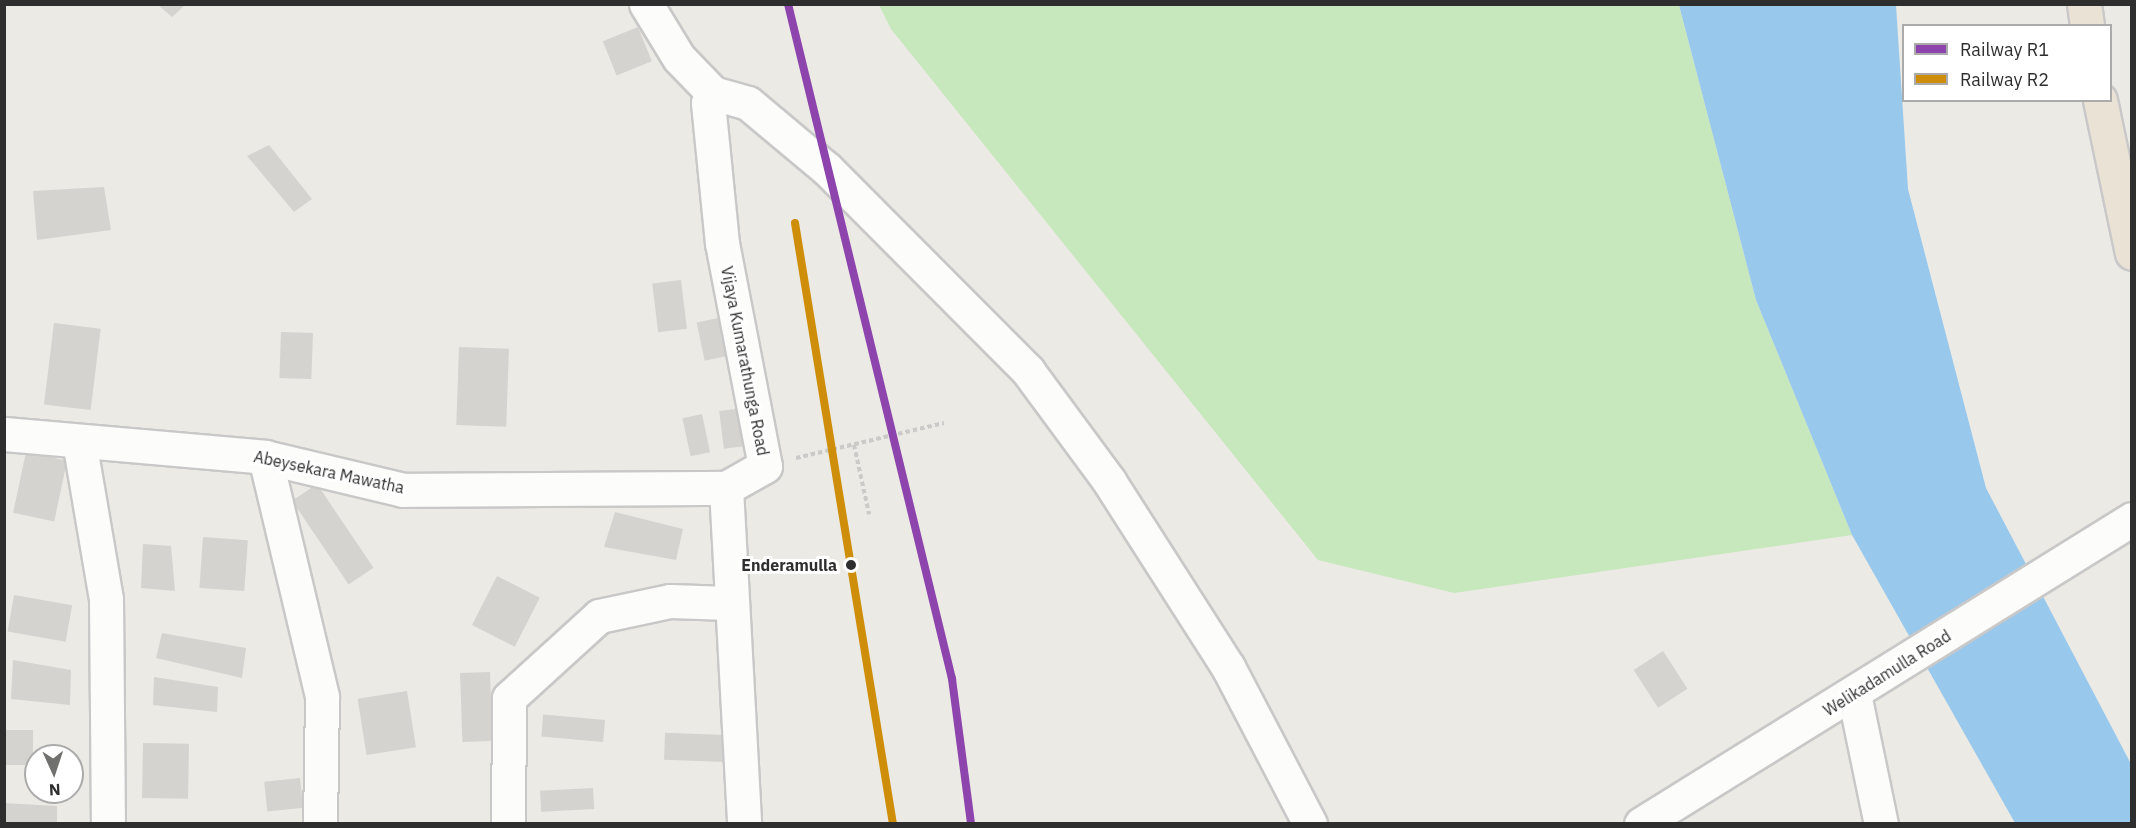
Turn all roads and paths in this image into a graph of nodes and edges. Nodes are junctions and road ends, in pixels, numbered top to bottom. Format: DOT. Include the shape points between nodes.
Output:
graph roads {
  1 [pos="646,4"];
  2 [pos="2084,4"];
  3 [pos="2087,24"];
  4 [pos="713,93"];
  5 [pos="2100,102"];
  6 [pos="2132,253"];
  7 [pos="944,423"];
  8 [pos="4,434"];
  9 [pos="79,441"];
  10 [pos="854,445"];
  11 [pos="265,457"];
  12 [pos="787,460"];
  13 [pos="726,488"];
  14 [pos="869,514"];
  15 [pos="2132,519"];
  16 [pos="729,603"];
  17 [pos="1854,694"];
  18 [pos="108,824"];
  19 [pos="320,824"];
  20 [pos="508,824"];
  21 [pos="744,824"];
  22 [pos="1310,824"];
  23 [pos="1641,824"];
  24 [pos="1881,824"];
  1 -- 4 [label="street" via="679,58"];
  2 -- 3 [label="highway"];
  4 -- 13 [label="street, Vijaya Kumarathunga Road" via="708,103 722,243 765,466"];
  4 -- 22 [label="street" via="748,102 819,162 1028,371 1109,481 1228,667"];
  5 -- 6 [label="highway"];
  7 -- 10 [label="path"];
  8 -- 9 [label="street, Abeysekara Mawatha"];
  9 -- 11 [label="street, Abeysekara Mawatha"];
  9 -- 18 [label="street" via="106,599"];
  10 -- 12 [label="path"];
  10 -- 14 [label="path"];
  11 -- 13 [label="street, Abeysekara Mawatha" via="402,490"];
  11 -- 19 [label="street" via="322,697"];
  13 -- 16 [label="street"];
  15 -- 17 [label="street, Welikadamulla Road"];
  16 -- 20 [label="street" via="670,600 599,616 509,698"];
  16 -- 21 [label="street"];
  17 -- 23 [label="street, Welikadamulla Road"];
  17 -- 24 [label="street"];
}
